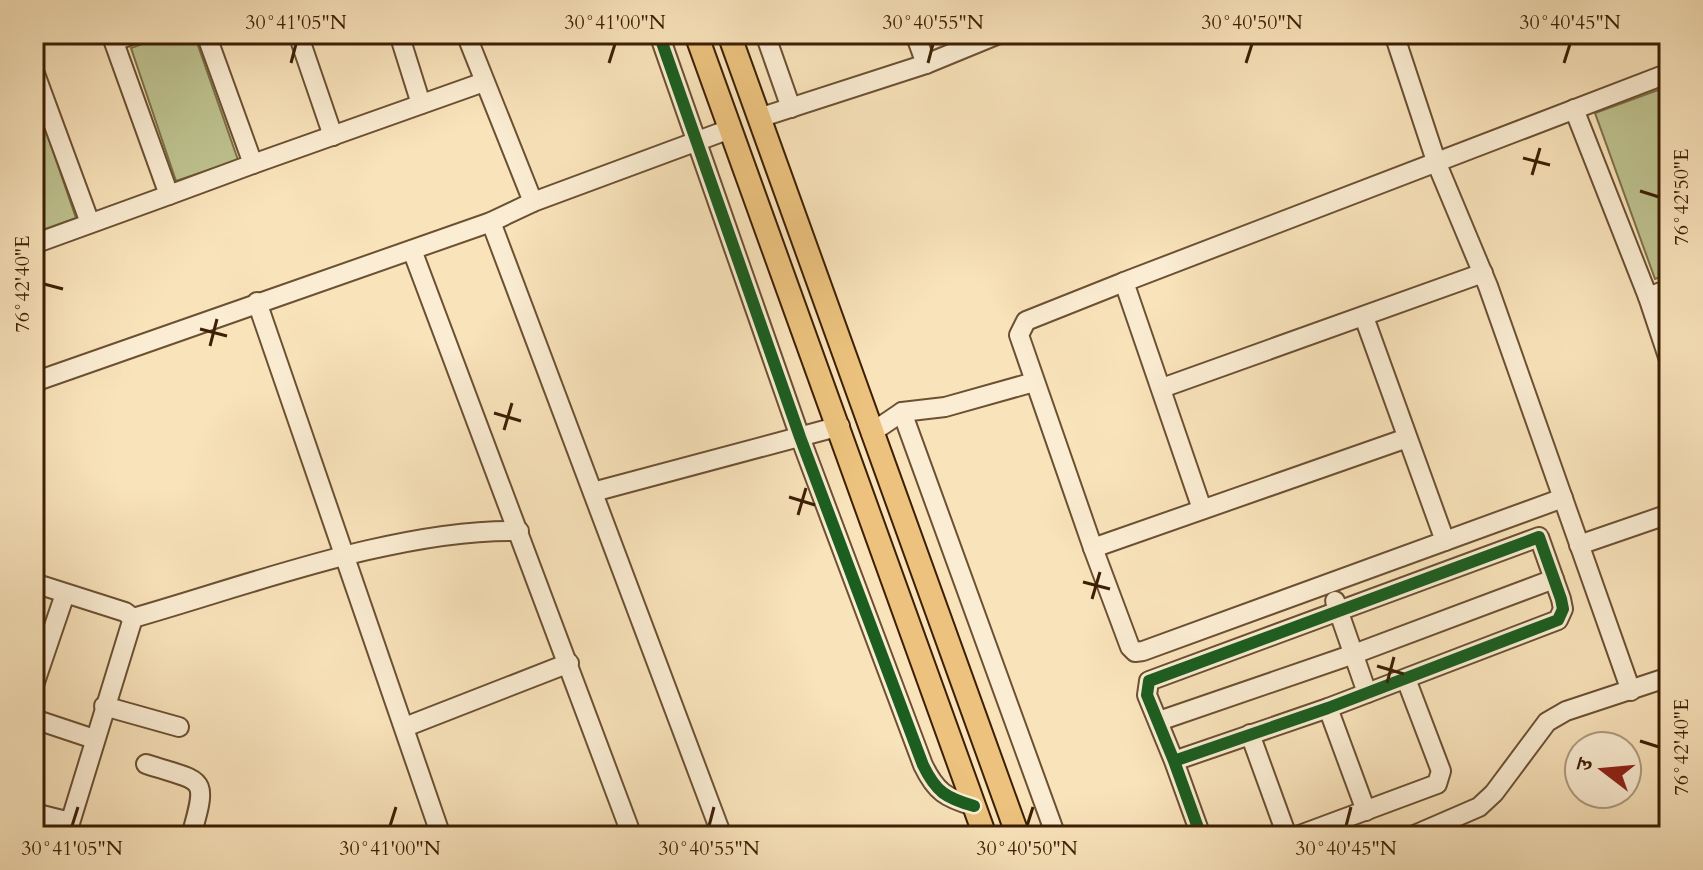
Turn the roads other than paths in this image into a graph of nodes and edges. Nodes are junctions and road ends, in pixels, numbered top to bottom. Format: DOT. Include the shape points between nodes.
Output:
graph roads {
  1 [pos="134,34"];
  2 [pos="206,34"];
  3 [pos="298,34"];
  4 [pos="399,34"];
  5 [pos="466,34"];
  6 [pos="659,34"];
  7 [pos="696,34"];
  8 [pos="729,34"];
  9 [pos="765,34"];
  10 [pos="915,34"];
  11 [pos="999,34"];
  12 [pos="1394,34"];
  13 [pos="113,38"];
  14 [pos="926,64"];
  15 [pos="34,70"];
  16 [pos="1669,73"];
  17 [pos="484,82"];
  18 [pos="421,104"];
  19 [pos="791,108"];
  20 [pos="1574,109"];
  21 [pos="759,118"];
  22 [pos="730,129"];
  23 [pos="333,136"];
  24 [pos="700,144"];
  25 [pos="253,164"];
  26 [pos="1437,164"];
  27 [pos="169,195"];
  28 [pos="533,202"];
  29 [pos="491,222"];
  30 [pos="90,223"];
  31 [pos="34,244"];
  32 [pos="412,250"];
  33 [pos="1483,273"];
  34 [pos="1124,282"];
  35 [pos="1669,289"];
  36 [pos="1648,297"];
  37 [pos="257,302"];
  38 [pos="1364,317"];
  39 [pos="1669,360"];
  40 [pos="34,382"];
  41 [pos="1034,382"];
  42 [pos="1162,388"];
  43 [pos="902,412"];
  44 [pos="840,426"];
  45 [pos="871,433"];
  46 [pos="800,437"];
  47 [pos="1407,438"];
  48 [pos="593,492"];
  49 [pos="1563,498"];
  50 [pos="1202,509"];
  51 [pos="1669,514"];
  52 [pos="519,531"];
  53 [pos="1445,541"];
  54 [pos="1579,545"];
  55 [pos="1093,548"];
  56 [pos="343,558"];
  57 [pos="1554,579"];
  58 [pos="34,583"];
  59 [pos="1329,584"];
  60 [pos="65,594"];
  61 [pos="1338,610"];
  62 [pos="133,618"];
  63 [pos="1354,654"];
  64 [pos="569,663"];
  65 [pos="1669,677"];
  66 [pos="1406,679"];
  67 [pos="34,685"];
  68 [pos="1631,691"];
  69 [pos="1367,693"];
  70 [pos="104,706"];
  71 [pos="1328,708"];
  72 [pos="34,719"];
  73 [pos="1159,721"];
  74 [pos="179,727"];
  75 [pos="405,727"];
  76 [pos="1250,734"];
  77 [pos="94,739"];
  78 [pos="1174,761"];
  79 [pos="146,764"];
  80 [pos="974,806"];
  81 [pos="1366,811"];
  82 [pos="34,813"];
  83 [pos="68,829"];
  84 [pos="191,836"];
  85 [pos="441,836"];
  86 [pos="632,836"];
  87 [pos="722,836"];
  88 [pos="985,836"];
  89 [pos="1018,836"];
  90 [pos="1056,836"];
  91 [pos="1201,836"];
  92 [pos="1287,836"];
  93 [pos="1297,836"];
  94 [pos="1412,836"];
  1 -- 13 [label="street"];
  2 -- 25 [label="street"];
  3 -- 23 [label="street"];
  4 -- 18 [label="street"];
  5 -- 17 [label="street"];
  6 -- 24 [label="street"];
  7 -- 22 [label="main road"];
  8 -- 21 [label="main road"];
  9 -- 19 [label="street"];
  10 -- 14 [label="street"];
  11 -- 14 [label="street"];
  12 -- 26 [label="street"];
  13 -- 27 [label="street"];
  14 -- 19 [label="street"];
  15 -- 30 [label="street"];
  16 -- 20 [label="street"];
  17 -- 18 [label="street"];
  17 -- 28 [label="street"];
  18 -- 23 [label="street"];
  19 -- 21 [label="street"];
  20 -- 26 [label="street"];
  20 -- 36 [label="street"];
  21 -- 22 [label="main road"];
  21 -- 45 [label="main road"];
  22 -- 24 [label="street"];
  22 -- 44 [label="main road"];
  23 -- 25 [label="street"];
  24 -- 28 [label="street"];
  24 -- 46 [label="street"];
  25 -- 27 [label="street"];
  26 -- 33 [label="street"];
  26 -- 34 [label="street"];
  27 -- 30 [label="street"];
  28 -- 29 [label="street"];
  29 -- 32 [label="street"];
  29 -- 48 [label="street"];
  30 -- 31 [label="street"];
  32 -- 37 [label="street"];
  32 -- 52 [label="street"];
  33 -- 38 [label="street"];
  33 -- 49 [label="street"];
  34 -- 41 [label="street" via="1020,326"];
  34 -- 42 [label="street"];
  35 -- 36 [label="street"];
  36 -- 39 [label="street"];
  37 -- 40 [label="street"];
  37 -- 56 [label="street"];
  38 -- 42 [label="street"];
  38 -- 47 [label="street"];
  41 -- 43 [label="street" via="945,407"];
  41 -- 55 [label="street"];
  42 -- 50 [label="street"];
  43 -- 45 [label="street"];
  43 -- 90 [label="street"];
  44 -- 46 [label="street"];
  44 -- 80 [label="main road"];
  45 -- 89 [label="main road"];
  46 -- 48 [label="street"];
  46 -- 80 [label="street" via="934,788 948,799"];
  47 -- 50 [label="street"];
  47 -- 53 [label="street"];
  48 -- 87 [label="street"];
  49 -- 53 [label="street"];
  49 -- 54 [label="street"];
  50 -- 55 [label="street"];
  51 -- 54 [label="street"];
  52 -- 56 [label="street" via="462,533"];
  52 -- 64 [label="street"];
  53 -- 59 [label="street"];
  54 -- 68 [label="street"];
  55 -- 59 [label="street" via="1135,652"];
  56 -- 62 [label="street"];
  56 -- 75 [label="street"];
  57 -- 61 [label="street" via="1539,537"];
  57 -- 63 [label="street"];
  57 -- 66 [label="street" via="1563,609 1558,620"];
  58 -- 60 [label="street"];
  59 -- 61 [label="street"];
  60 -- 62 [label="street"];
  60 -- 67 [label="street"];
  61 -- 63 [label="street"];
  61 -- 73 [label="street" via="1149,681 1146,688"];
  62 -- 70 [label="street"];
  63 -- 69 [label="street"];
  63 -- 73 [label="street"];
  64 -- 75 [label="street"];
  64 -- 86 [label="street"];
  65 -- 68 [label="street"];
  66 -- 69 [label="street"];
  66 -- 81 [label="street" via="1440,778 1432,787"];
  68 -- 94 [label="street" via="1547,722 1479,807"];
  69 -- 71 [label="street"];
  70 -- 74 [label="street"];
  70 -- 77 [label="street"];
  71 -- 76 [label="street"];
  71 -- 81 [label="street"];
  72 -- 77 [label="street"];
  73 -- 78 [label="street"];
  75 -- 85 [label="street"];
  76 -- 78 [label="street"];
  76 -- 92 [label="street"];
  77 -- 83 [label="street"];
  78 -- 91 [label="street"];
  79 -- 84 [label="street" via="194,780 200,787 203,794"];
  80 -- 88 [label="main road"];
  81 -- 93 [label="street"];
  82 -- 83 [label="street"];
}
